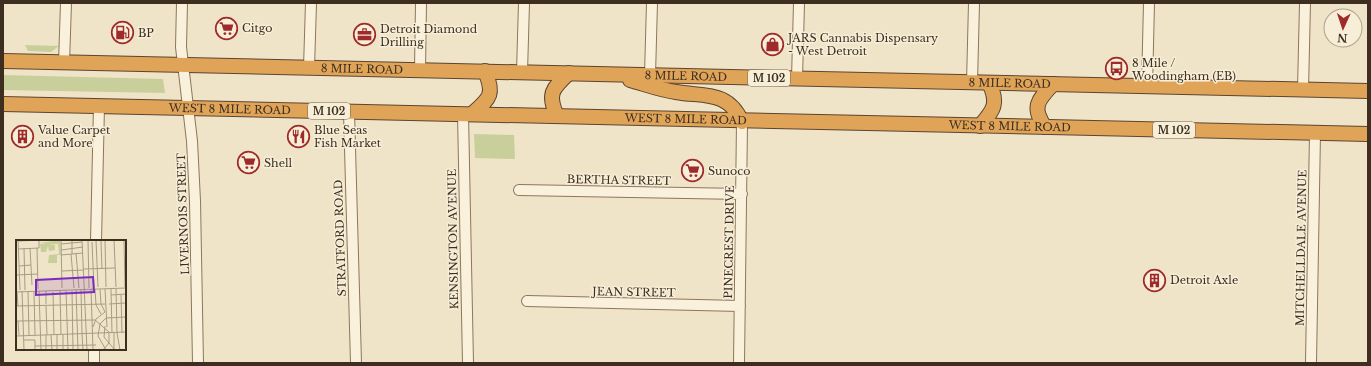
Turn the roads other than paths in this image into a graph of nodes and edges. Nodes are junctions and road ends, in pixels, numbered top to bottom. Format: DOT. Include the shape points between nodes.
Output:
graph roads {
  1 [pos="66,3"];
  2 [pos="182,3"];
  3 [pos="311,3"];
  4 [pos="421,3"];
  5 [pos="524,3"];
  6 [pos="652,3"];
  7 [pos="799,3"];
  8 [pos="974,3"];
  9 [pos="1149,3"];
  10 [pos="1305,3"];
  11 [pos="3,61"];
  12 [pos="64,63"];
  13 [pos="183,66"];
  14 [pos="309,68"];
  15 [pos="420,70"];
  16 [pos="484,72"];
  17 [pos="522,72"];
  18 [pos="569,73"];
  19 [pos="607,74"];
  20 [pos="650,75"];
  21 [pos="797,79"];
  22 [pos="972,82"];
  23 [pos="989,83"];
  24 [pos="1053,84"];
  25 [pos="1147,87"];
  26 [pos="1303,90"];
  27 [pos="1368,91"];
  28 [pos="3,104"];
  29 [pos="99,106"];
  30 [pos="188,108"];
  31 [pos="349,112"];
  32 [pos="468,114"];
  33 [pos="557,116"];
  34 [pos="742,122"];
  35 [pos="980,126"];
  36 [pos="1045,127"];
  37 [pos="1315,133"];
  38 [pos="1368,134"];
  39 [pos="519,190"];
  40 [pos="742,194"];
  41 [pos="96,240"];
  42 [pos="527,301"];
  43 [pos="740,306"];
  44 [pos="94,350"];
  45 [pos="94,363"];
  46 [pos="198,363"];
  47 [pos="356,363"];
  48 [pos="468,363"];
  49 [pos="739,363"];
  50 [pos="1311,363"];
  1 -- 12 [label="street"];
  2 -- 13 [label="street, LIVERNOIS STREET"];
  3 -- 14 [label="street"];
  4 -- 15 [label="street"];
  5 -- 17 [label="street"];
  6 -- 20 [label="street"];
  7 -- 21 [label="street"];
  8 -- 22 [label="street"];
  9 -- 25 [label="street"];
  10 -- 26 [label="street"];
  11 -- 12 [label="highway, 8 MILE ROAD / M 102"];
  12 -- 13 [label="highway, 8 MILE ROAD / M 102"];
  13 -- 14 [label="highway, 8 MILE ROAD / M 102"];
  13 -- 30 [label="street, LIVERNOIS STREET"];
  14 -- 15 [label="highway, 8 MILE ROAD / M 102"];
  15 -- 16 [label="highway, 8 MILE ROAD / M 102"];
  16 -- 17 [label="highway, 8 MILE ROAD / M 102"];
  16 -- 32 [label="highway" via="491,93 488,99"];
  17 -- 18 [label="highway, 8 MILE ROAD / M 102"];
  18 -- 19 [label="highway, 8 MILE ROAD / M 102"];
  18 -- 33 [label="highway" via="557,84 552,94 552,104"];
  19 -- 20 [label="highway, 8 MILE ROAD / M 102"];
  19 -- 34 [label="highway" via="675,92 714,96 732,106"];
  20 -- 21 [label="highway, 8 MILE ROAD / M 102"];
  21 -- 22 [label="highway, 8 MILE ROAD / M 102"];
  22 -- 23 [label="highway, 8 MILE ROAD / M 102"];
  23 -- 24 [label="highway, 8 MILE ROAD / M 102"];
  23 -- 35 [label="highway" via="995,104 990,116"];
  24 -- 25 [label="highway, 8 MILE ROAD / M 102"];
  24 -- 36 [label="highway" via="1037,107 1038,118"];
  25 -- 26 [label="highway, 8 MILE ROAD / M 102"];
  26 -- 27 [label="highway, 8 MILE ROAD / M 102"];
  28 -- 29 [label="highway, WEST 8 MILE ROAD / M 102"];
  29 -- 30 [label="highway, WEST 8 MILE ROAD / M 102"];
  29 -- 41 [label="street"];
  30 -- 31 [label="highway, WEST 8 MILE ROAD / M 102"];
  30 -- 46 [label="street, LIVERNOIS STREET" via="197,252"];
  31 -- 32 [label="highway, WEST 8 MILE ROAD / M 102"];
  31 -- 47 [label="street, STRATFORD ROAD"];
  32 -- 33 [label="highway, WEST 8 MILE ROAD / M 102"];
  32 -- 48 [label="street, KENSINGTON AVENUE"];
  33 -- 34 [label="highway, WEST 8 MILE ROAD / M 102"];
  34 -- 35 [label="highway, WEST 8 MILE ROAD / M 102"];
  34 -- 40 [label="street, PINECREST DRIVE"];
  35 -- 36 [label="highway, WEST 8 MILE ROAD / M 102"];
  36 -- 37 [label="highway, WEST 8 MILE ROAD / M 102"];
  37 -- 38 [label="highway, WEST 8 MILE ROAD / M 102"];
  37 -- 50 [label="street, MITCHELLDALE AVENUE"];
  39 -- 40 [label="street, BERTHA STREET"];
  40 -- 43 [label="street, PINECREST DRIVE"];
  42 -- 43 [label="street, JEAN STREET"];
  43 -- 49 [label="street, PINECREST DRIVE"];
  44 -- 45 [label="street"];
}
